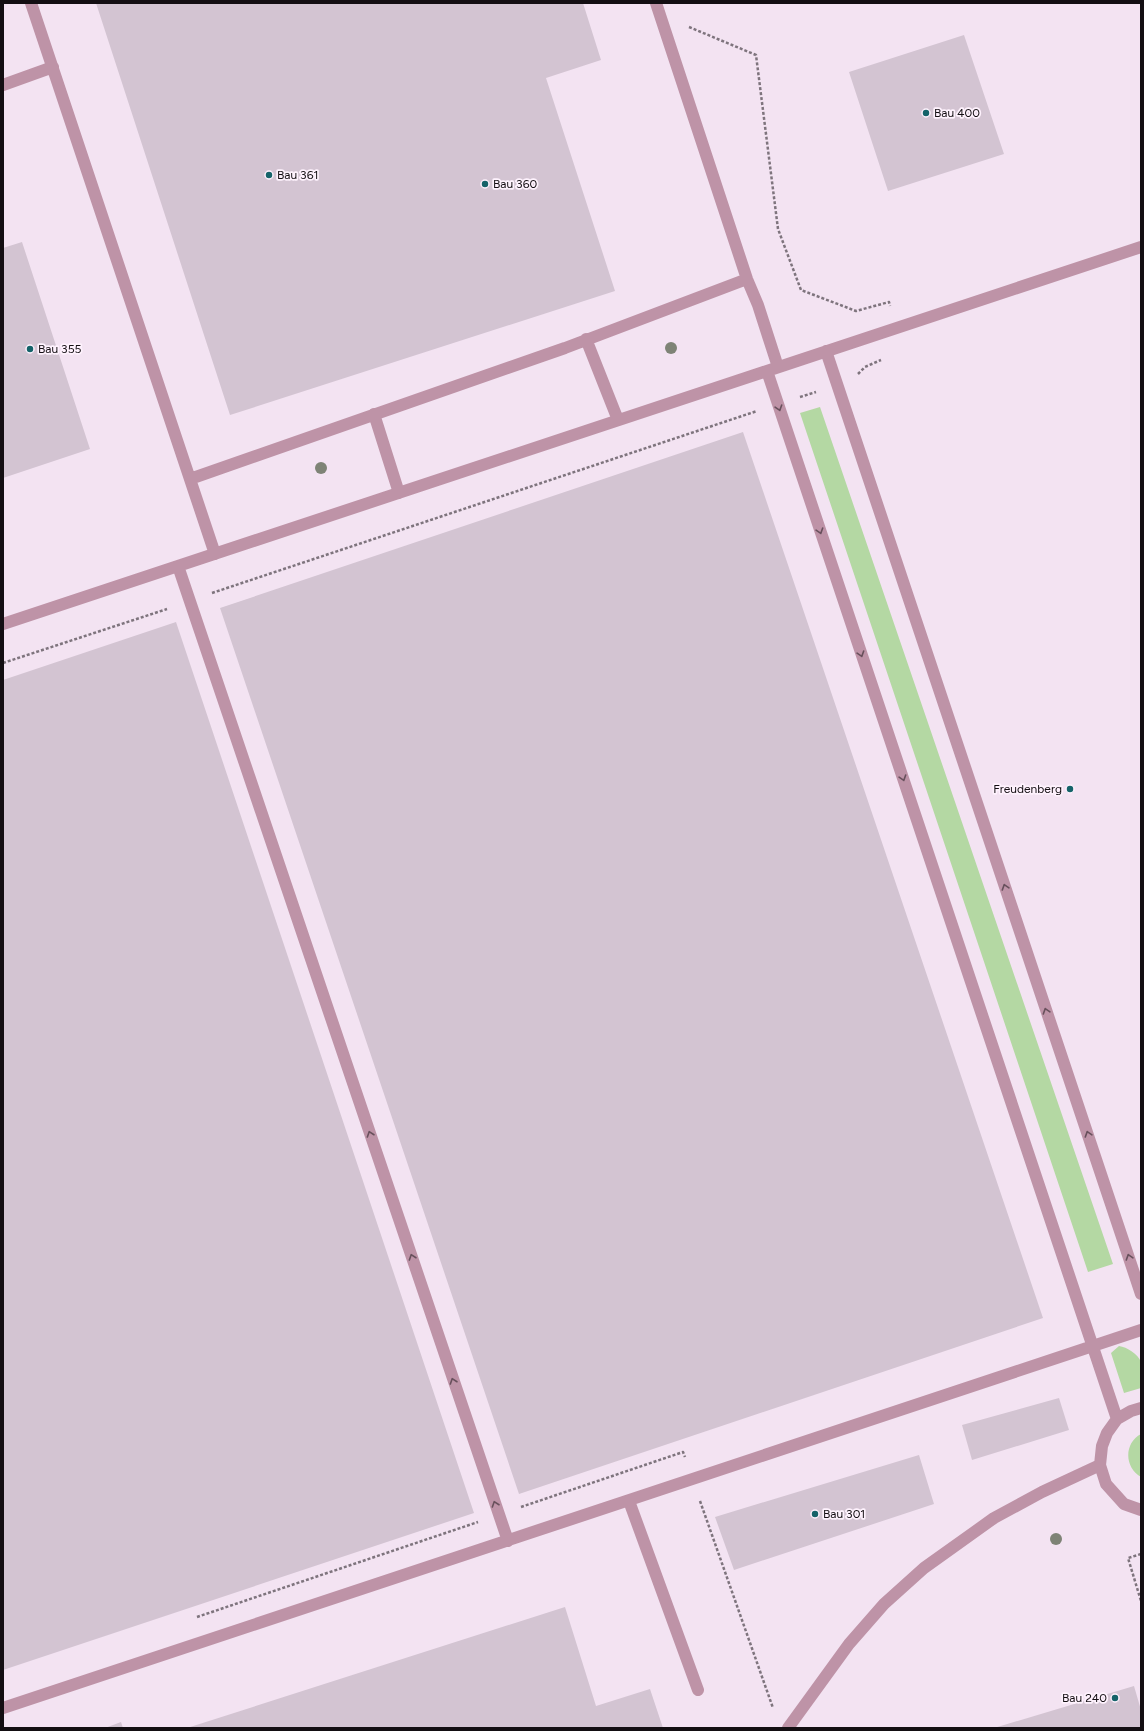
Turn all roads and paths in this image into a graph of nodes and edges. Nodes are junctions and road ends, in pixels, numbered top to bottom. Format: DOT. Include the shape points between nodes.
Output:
graph roads {
  1 [pos="31,3"];
  2 [pos="656,3"];
  3 [pos="53,67"];
  4 [pos="3,85"];
  5 [pos="1141,247"];
  6 [pos="748,279"];
  7 [pos="586,340"];
  8 [pos="826,351"];
  9 [pos="773,369"];
  10 [pos="838,385"];
  11 [pos="778,404"];
  12 [pos="374,414"];
  13 [pos="618,420"];
  14 [pos="190,479"];
  15 [pos="399,493"];
  16 [pos="215,554"];
  17 [pos="178,566"];
  18 [pos="189,601"];
  19 [pos="3,624"];
  20 [pos="3,663"];
  21 [pos="1141,1294"];
  22 [pos="1141,1330"];
  23 [pos="1092,1346"];
  24 [pos="1141,1408"];
  25 [pos="1117,1419"];
  26 [pos="1100,1465"];
  27 [pos="693,1479"];
  28 [pos="629,1500"];
  29 [pos="1141,1510"];
  30 [pos="499,1515"];
  31 [pos="508,1541"];
  32 [pos="1141,1554"];
  33 [pos="1141,1602"];
  34 [pos="191,1619"];
  35 [pos="698,1690"];
  36 [pos="3,1708"];
  37 [pos="776,1714"];
  38 [pos="788,1728"];
  1 -- 3 [label="street"];
  2 -- 6 [label="street"];
  3 -- 4 [label="street"];
  3 -- 14 [label="street"];
  5 -- 8 [label="street"];
  6 -- 7 [label="street"];
  6 -- 9 [label="street" via="758,305"];
  7 -- 12 [label="street"];
  7 -- 13 [label="street"];
  8 -- 9 [label="street"];
  8 -- 10 [label="street"];
  9 -- 11 [label="street"];
  9 -- 13 [label="street"];
  10 -- 11 [label="path"];
  21 -- 10 [label="street, one-way"];
  11 -- 18 [label="path"];
  11 -- 23 [label="street, one-way"];
  12 -- 14 [label="street"];
  12 -- 15 [label="street"];
  13 -- 15 [label="street"];
  14 -- 16 [label="street"];
  15 -- 16 [label="street"];
  16 -- 17 [label="street"];
  17 -- 18 [label="street"];
  17 -- 19 [label="street"];
  18 -- 20 [label="path"];
  30 -- 18 [label="street, one-way"];
  22 -- 23 [label="street"];
  23 -- 25 [label="street"];
  23 -- 27 [label="street"];
  24 -- 25 [label="street"];
  25 -- 26 [label="street" via="1102,1446"];
  26 -- 29 [label="street" via="1106,1484 1124,1504"];
  26 -- 38 [label="street" via="994,1518 924,1568 884,1604 849,1644"];
  27 -- 28 [label="street"];
  27 -- 30 [label="path" via="683,1452"];
  27 -- 37 [label="path"];
  28 -- 31 [label="street"];
  28 -- 35 [label="street"];
  30 -- 31 [label="street"];
  30 -- 34 [label="path"];
  31 -- 36 [label="street"];
  32 -- 33 [label="path" via="1128,1558"];
}
